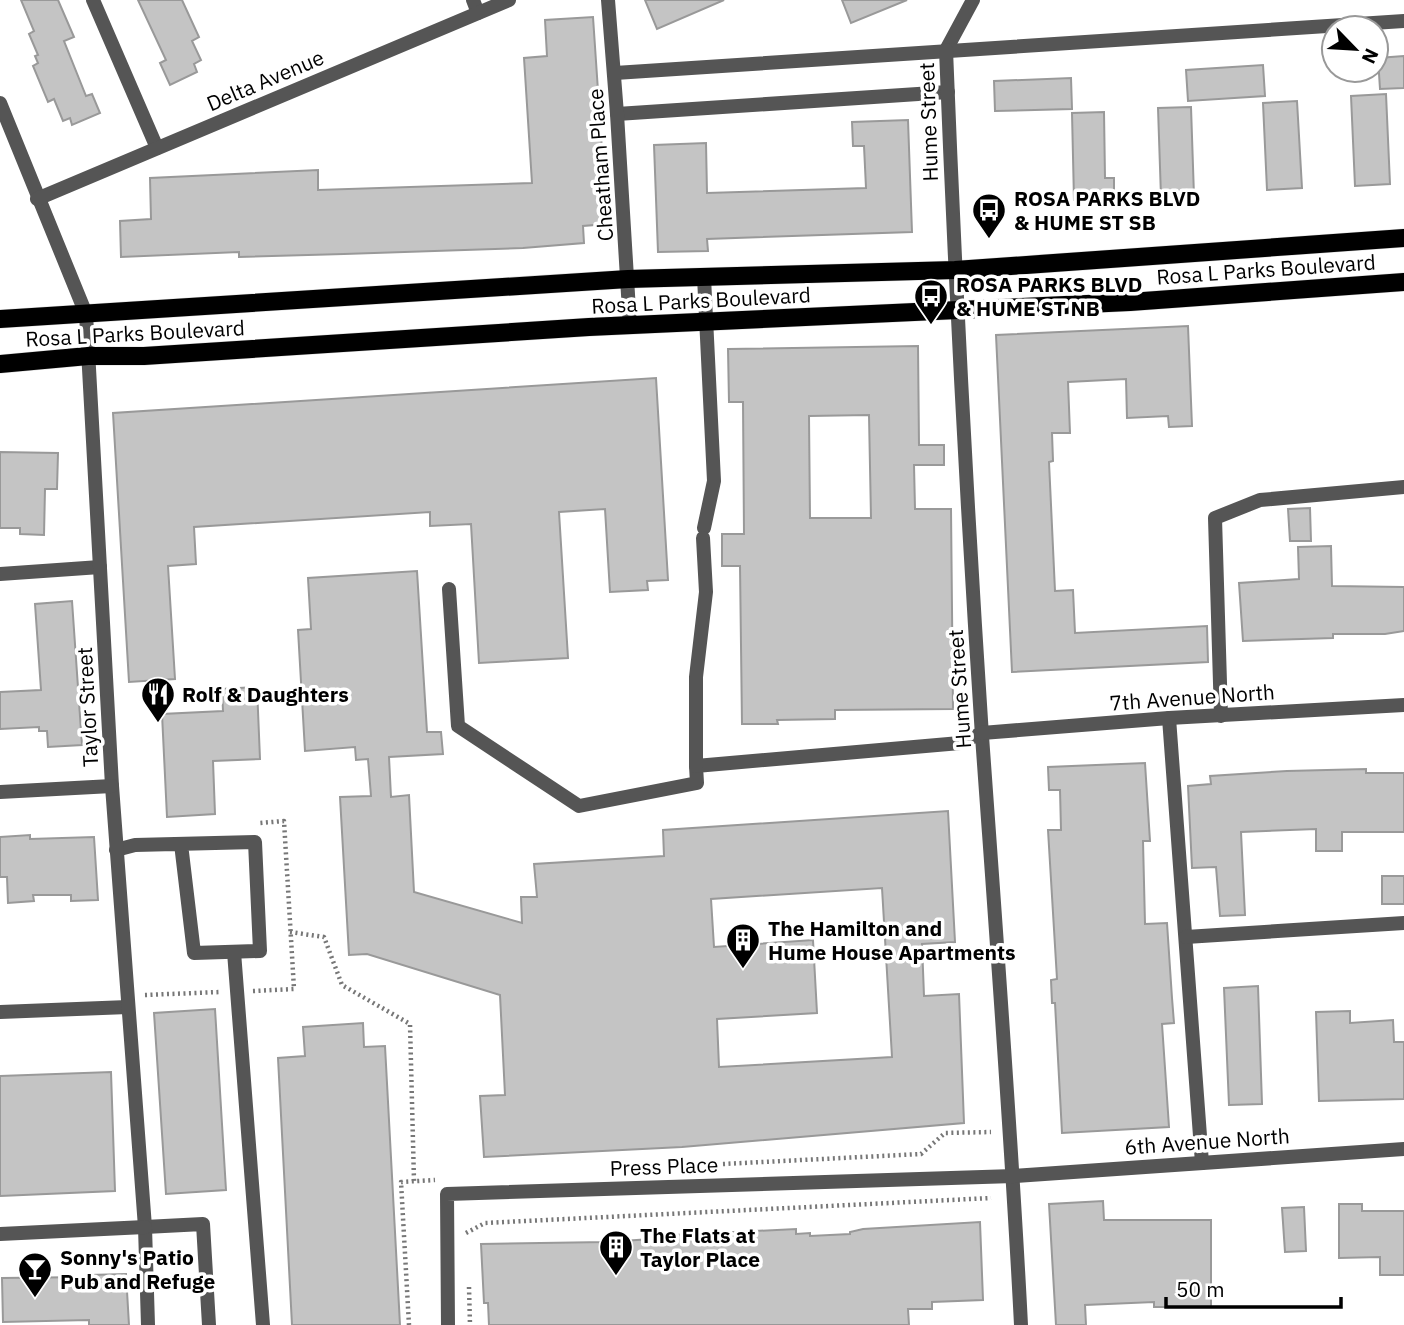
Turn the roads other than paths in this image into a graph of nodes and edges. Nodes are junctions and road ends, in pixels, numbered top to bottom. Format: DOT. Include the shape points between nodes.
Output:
graph roads {
  1 [pos="93,0"];
  2 [pos="509,0"];
  3 [pos="608,0"];
  4 [pos="973,0"];
  5 [pos="475,7"];
  6 [pos="1404,21"];
  7 [pos="946,50"];
  8 [pos="615,73"];
  9 [pos="947,92"];
  10 [pos="2,113"];
  11 [pos="617,114"];
  12 [pos="157,149"];
  13 [pos="37,199"];
  14 [pos="1404,238"];
  15 [pos="955,270"];
  16 [pos="704,277"];
  17 [pos="628,279"];
  18 [pos="1404,282"];
  19 [pos="957,310"];
  20 [pos="86,314"];
  21 [pos="0,320"];
  22 [pos="706,322"];
  23 [pos="630,327"];
  24 [pos="88,356"];
  25 [pos="0,363"];
  26 [pos="1404,487"];
  27 [pos="100,567"];
  28 [pos="0,574"];
  29 [pos="449,589"];
  30 [pos="1404,705"];
  31 [pos="1221,716"];
  32 [pos="1169,718"];
  33 [pos="982,733"];
  34 [pos="696,766"];
  35 [pos="112,786"];
  36 [pos="0,792"];
  37 [pos="181,844"];
  38 [pos="117,849"];
  39 [pos="1404,923"];
  40 [pos="1186,937"];
  41 [pos="234,951"];
  42 [pos="128,1007"];
  43 [pos="0,1012"];
  44 [pos="1404,1149"];
  45 [pos="1202,1163"];
  46 [pos="1014,1176"];
  47 [pos="145,1227"];
  48 [pos="0,1234"];
  49 [pos="148,1325"];
  50 [pos="209,1325"];
  51 [pos="263,1325"];
  52 [pos="449,1325"];
  53 [pos="1021,1325"];
  1 -- 12 [label="street"];
  2 -- 5 [label="street, Delta Avenue"];
  3 -- 8 [label="street, Cheatham Place"];
  4 -- 7 [label="street"];
  5 -- 12 [label="street, Delta Avenue"];
  6 -- 7 [label="street"];
  7 -- 8 [label="street"];
  7 -- 9 [label="street, Hume Street"];
  8 -- 11 [label="street, Cheatham Place"];
  9 -- 11 [label="street"];
  9 -- 15 [label="street, Hume Street"];
  10 -- 13 [label="street, Taylor Street"];
  11 -- 17 [label="street, Cheatham Place"];
  12 -- 13 [label="street, Delta Avenue"];
  13 -- 20 [label="street, Taylor Street"];
  14 -- 15 [label="main road, Rosa L Parks Boulevard"];
  15 -- 16 [label="main road, Rosa L Parks Boulevard"];
  15 -- 19 [label="street, Hume Street"];
  16 -- 17 [label="main road, Rosa L Parks Boulevard"];
  16 -- 22 [label="street"];
  17 -- 20 [label="main road, Rosa L Parks Boulevard"];
  17 -- 23 [label="street, Cheatham Place"];
  18 -- 19 [label="main road, Rosa L Parks Boulevard"];
  19 -- 22 [label="main road, Rosa L Parks Boulevard"];
  19 -- 33 [label="street, Hume Street"];
  20 -- 21 [label="main road, Rosa L Parks Boulevard"];
  20 -- 24 [label="street, Taylor Street"];
  22 -- 23 [label="main road, Rosa L Parks Boulevard"];
  22 -- 34 [label="street" via="714,481 704,533 706,592 696,677"];
  23 -- 24 [label="main road, Rosa L Parks Boulevard"];
  24 -- 25 [label="main road, Rosa L Parks Boulevard"];
  24 -- 27 [label="street, Taylor Street"];
  26 -- 31 [label="street" via="1260,500 1215,518"];
  27 -- 28 [label="street"];
  27 -- 35 [label="street, Taylor Street"];
  29 -- 34 [label="street" via="458,726 579,806 696,783"];
  30 -- 31 [label="street, 7th Avenue North"];
  31 -- 32 [label="street, 7th Avenue North"];
  32 -- 33 [label="street, 7th Avenue North"];
  32 -- 40 [label="street"];
  33 -- 34 [label="street, 7th Avenue North" via="960,743"];
  33 -- 46 [label="street, Hume Street"];
  35 -- 36 [label="street"];
  35 -- 38 [label="street, Taylor Street"];
  37 -- 38 [label="street"];
  37 -- 41 [label="street" via="194,953"];
  37 -- 41 [label="street" via="254,842 260,951"];
  38 -- 42 [label="street, Taylor Street"];
  39 -- 40 [label="street"];
  40 -- 45 [label="street"];
  41 -- 51 [label="street"];
  42 -- 43 [label="street"];
  42 -- 47 [label="street, Taylor Street"];
  44 -- 45 [label="street, 6th Avenue North"];
  45 -- 46 [label="street, 6th Avenue North"];
  46 -- 52 [label="street, Press Place" via="447,1194"];
  46 -- 53 [label="street, Hume Street"];
  47 -- 48 [label="street"];
  47 -- 49 [label="street, Taylor Street"];
  47 -- 50 [label="street" via="203,1224"];
}
